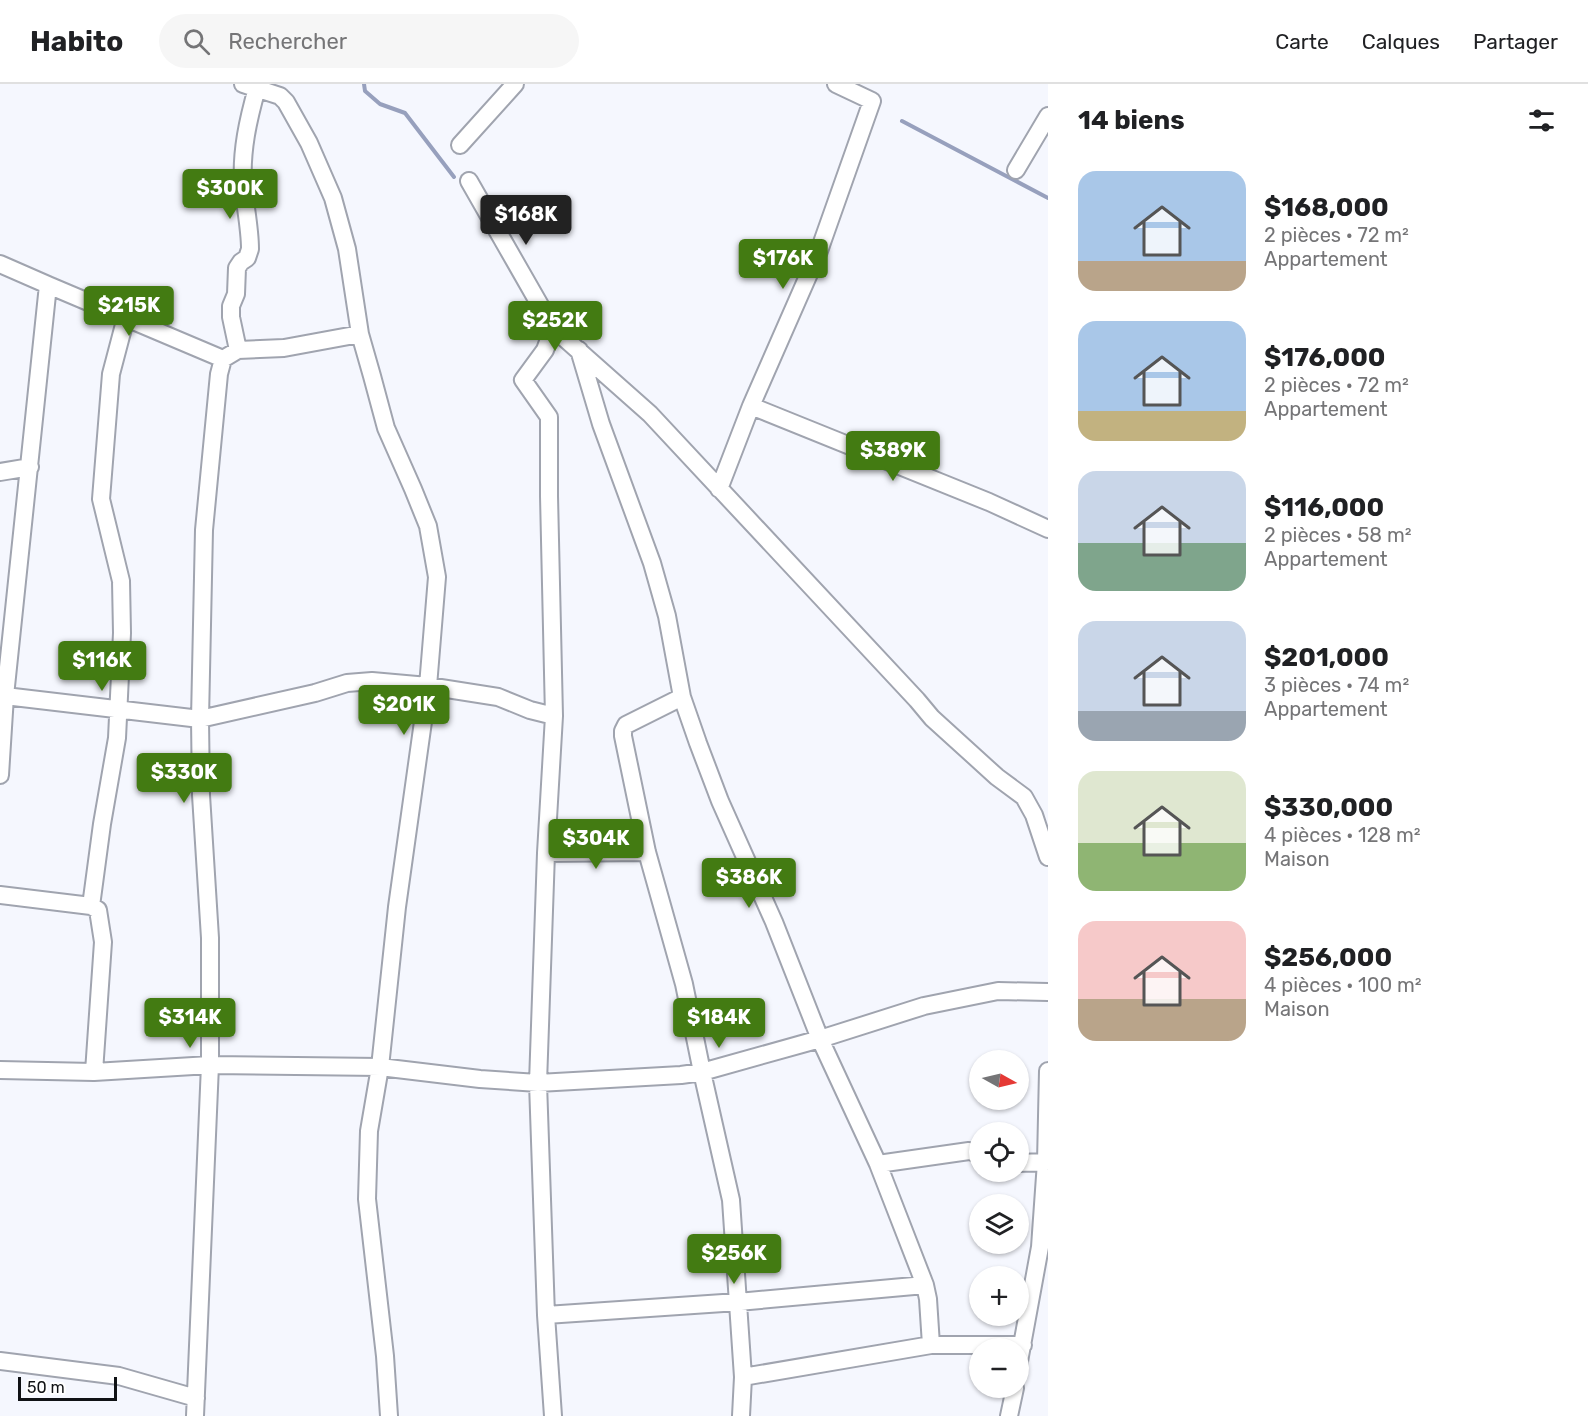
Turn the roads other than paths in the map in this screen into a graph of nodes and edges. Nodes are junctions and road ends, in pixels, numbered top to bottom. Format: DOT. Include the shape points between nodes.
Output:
graph roads {
  1 [pos="515,84"];
  2 [pos="836,84"];
  3 [pos="250,86"];
  4 [pos="1048,116"];
  5 [pos="460,145"];
  6 [pos="1017,170"];
  7 [pos="469,181"];
  8 [pos="0,264"];
  9 [pos="48,285"];
  10 [pos="126,317"];
  11 [pos="553,328"];
  12 [pos="360,334"];
  13 [pos="579,350"];
  14 [pos="230,355"];
  15 [pos="751,406"];
  16 [pos="30,467"];
  17 [pos="0,472"];
  18 [pos="719,489"];
  19 [pos="1048,529"];
  20 [pos="428,686"];
  21 [pos="4,696"];
  22 [pos="682,697"];
  23 [pos="118,708"];
  24 [pos="554,716"];
  25 [pos="200,719"];
  26 [pos="0,775"];
  27 [pos="647,852"];
  28 [pos="546,853"];
  29 [pos="1048,858"];
  30 [pos="0,895"];
  31 [pos="91,906"];
  32 [pos="1048,992"];
  33 [pos="820,1039"];
  34 [pos="210,1065"];
  35 [pos="380,1067"];
  36 [pos="0,1070"];
  37 [pos="1048,1071"];
  38 [pos="94,1072"];
  39 [pos="702,1072"];
  40 [pos="538,1083"];
  41 [pos="969,1151"];
  42 [pos="1046,1162"];
  43 [pos="1029,1163"];
  44 [pos="878,1164"];
  45 [pos="925,1285"];
  46 [pos="738,1302"];
  47 [pos="546,1315"];
  48 [pos="1024,1338"];
  49 [pos="931,1345"];
  50 [pos="969,1345"];
  51 [pos="0,1361"];
  52 [pos="743,1377"];
  53 [pos="196,1398"];
  54 [pos="1013,1398"];
  55 [pos="195,1416"];
  56 [pos="389,1416"];
  57 [pos="553,1416"];
  58 [pos="741,1416"];
  59 [pos="1009,1416"];
  1 -- 5 [label="street"];
  2 -- 15 [label="street" via="872,101 819,252"];
  3 -- 12 [label="street" via="280,96 309,143 333,198 347,249"];
  3 -- 14 [label="street" via="243,153 250,249 237,268"];
  4 -- 6 [label="street"];
  7 -- 11 [label="street"];
  8 -- 9 [label="street"];
  9 -- 10 [label="street"];
  9 -- 16 [label="street"];
  10 -- 14 [label="street"];
  10 -- 23 [label="street" via="111,374 101,499 121,581"];
  11 -- 13 [label="street"];
  11 -- 24 [label="street" via="545,350 523,380 549,417"];
  12 -- 14 [label="street"];
  12 -- 20 [label="street" via="386,428 428,526 437,577"];
  13 -- 18 [label="street" via="650,414"];
  13 -- 22 [label="street" via="601,424 652,563 667,616"];
  14 -- 25 [label="street" via="219,374 204,530"];
  15 -- 18 [label="street"];
  15 -- 19 [label="street"];
  16 -- 17 [label="street"];
  16 -- 21 [label="street"];
  18 -- 29 [label="street" via="932,718 1024,797"];
  20 -- 24 [label="street" via="498,697"];
  20 -- 25 [label="street" via="348,683"];
  20 -- 35 [label="street" via="397,907"];
  21 -- 23 [label="street"];
  21 -- 26 [label="street"];
  22 -- 27 [label="street" via="626,725 623,731"];
  22 -- 33 [label="street" via="720,801"];
  23 -- 25 [label="street"];
  23 -- 31 [label="street" via="117,738"];
  24 -- 28 [label="street"];
  25 -- 34 [label="street" via="210,938"];
  27 -- 28 [label="street"];
  27 -- 39 [label="street" via="684,984"];
  28 -- 40 [label="street"];
  30 -- 31 [label="street"];
  31 -- 38 [label="street" via="98,910 103,942"];
  32 -- 33 [label="street" via="998,991 924,1006"];
  33 -- 39 [label="street"];
  33 -- 44 [label="street"];
  34 -- 35 [label="street"];
  34 -- 38 [label="street"];
  34 -- 53 [label="street"];
  35 -- 40 [label="street"];
  35 -- 56 [label="street" via="369,1131 368,1199"];
  36 -- 38 [label="street"];
  37 -- 42 [label="street"];
  39 -- 40 [label="street"];
  39 -- 46 [label="street" via="731,1200"];
  40 -- 47 [label="street"];
  41 -- 44 [label="street"];
  42 -- 43 [label="street"];
  42 -- 48 [label="street" via="1040,1247"];
  44 -- 45 [label="street"];
  45 -- 46 [label="street"];
  45 -- 49 [label="street"];
  46 -- 47 [label="street"];
  46 -- 52 [label="street"];
  47 -- 57 [label="street"];
  49 -- 50 [label="street"];
  49 -- 52 [label="street"];
  51 -- 53 [label="street" via="119,1376"];
  52 -- 58 [label="street"];
  53 -- 55 [label="street"];
  54 -- 59 [label="street"];
}
